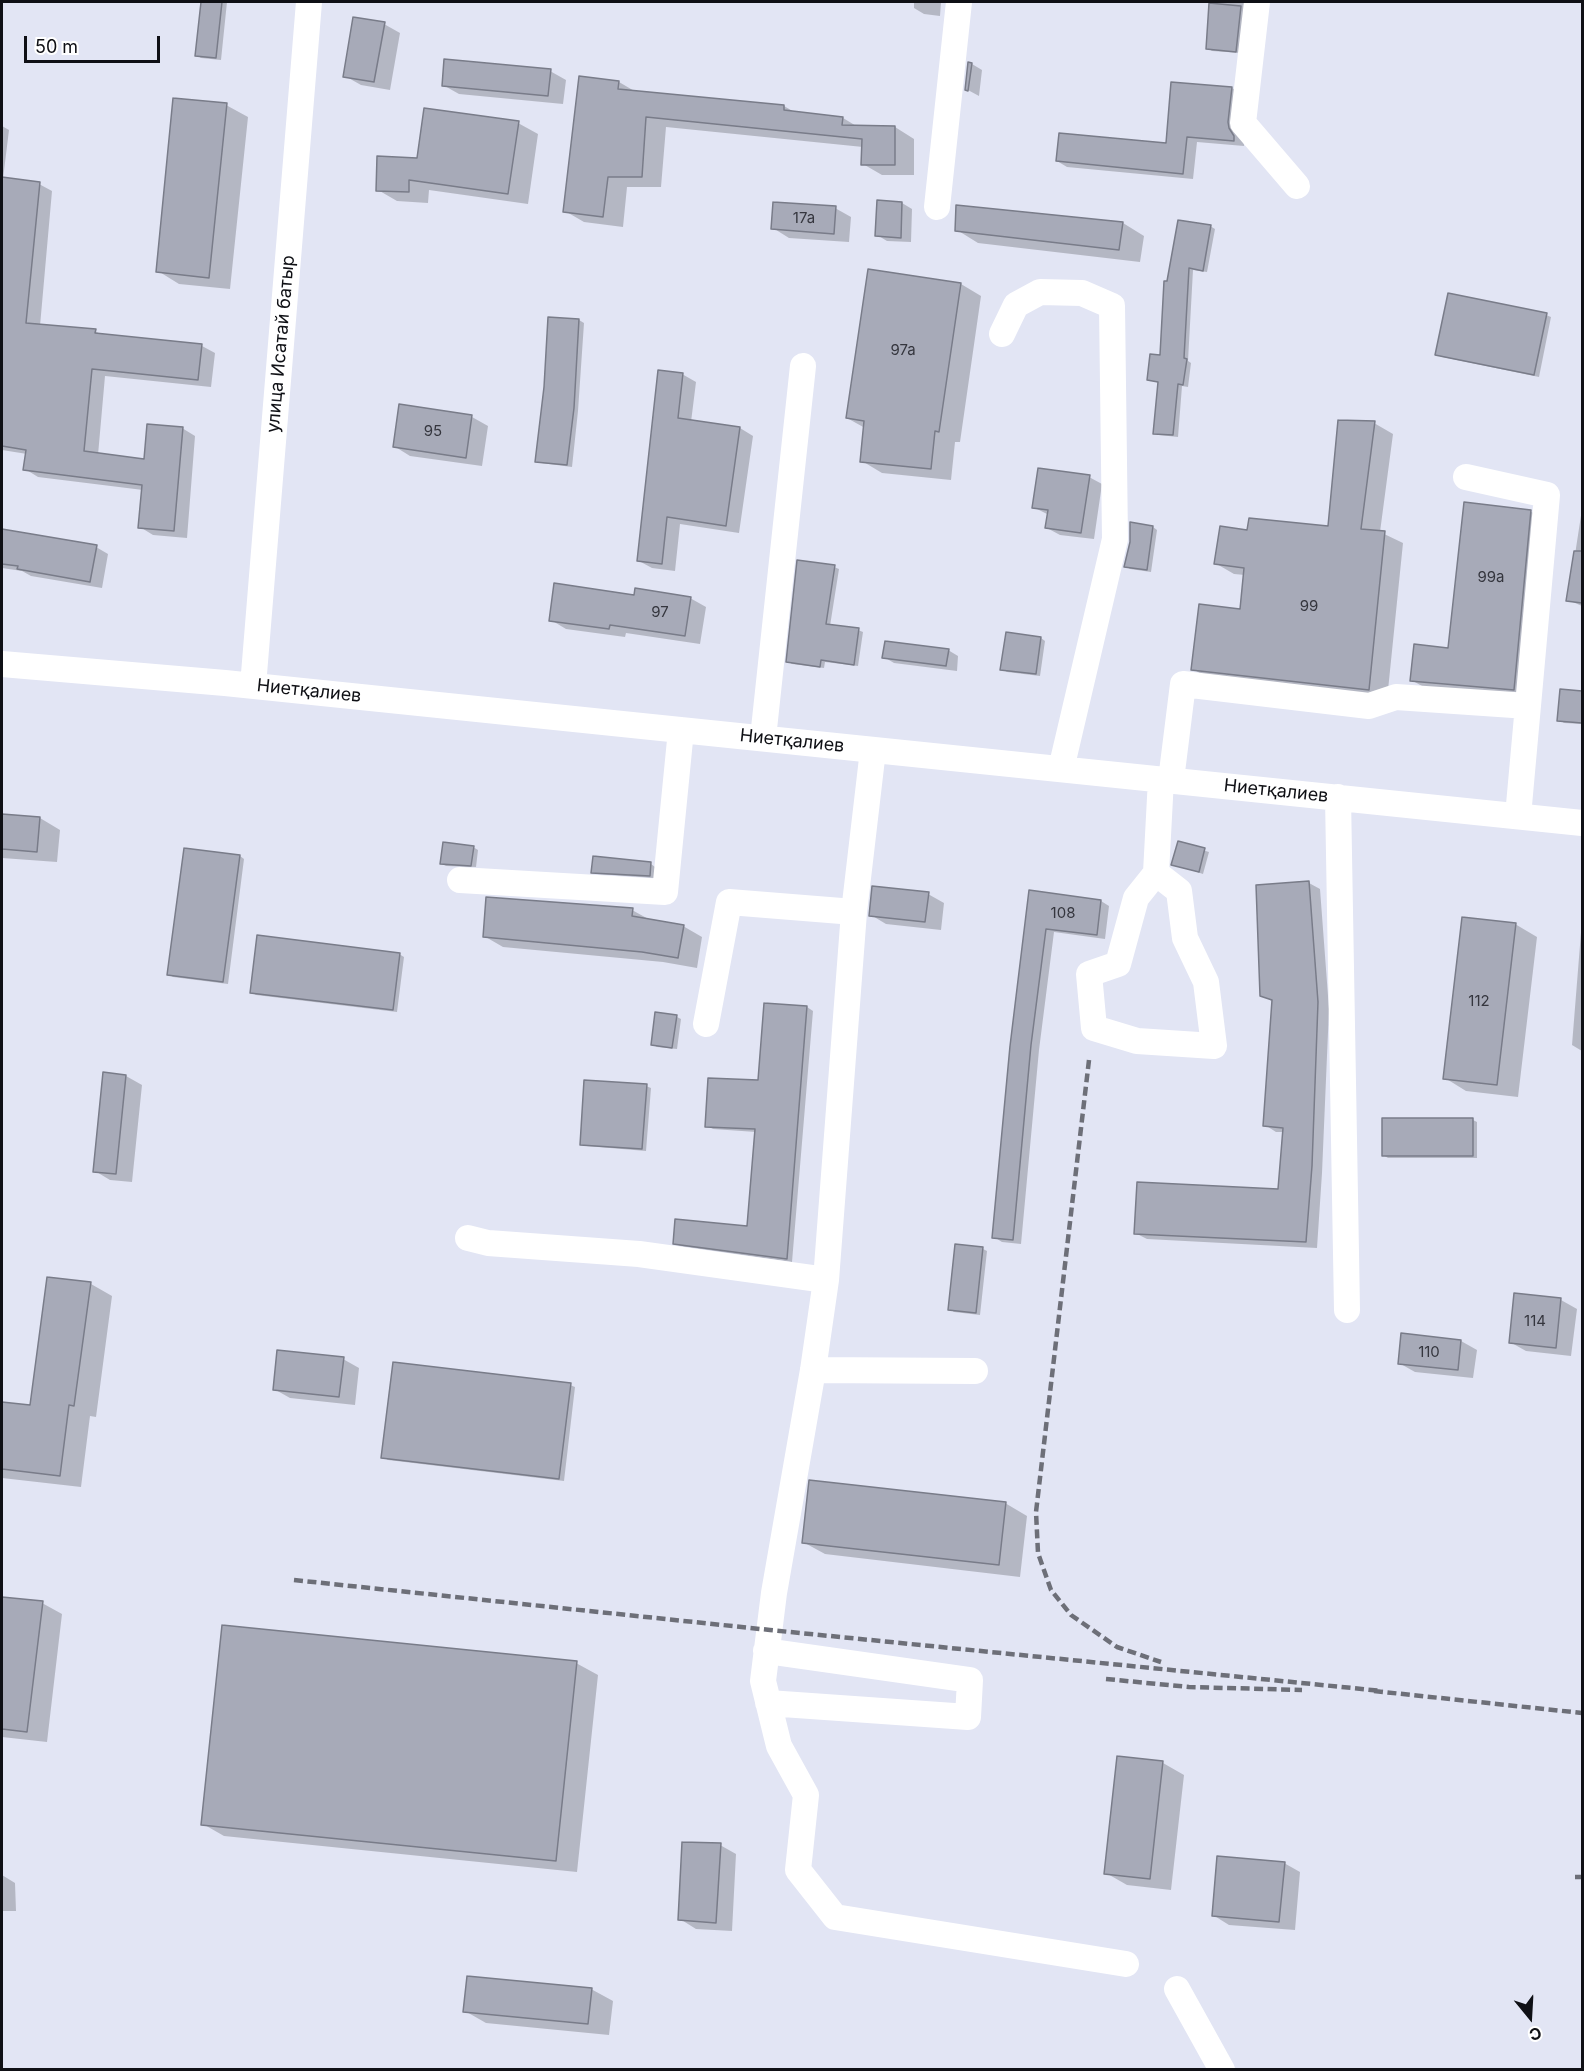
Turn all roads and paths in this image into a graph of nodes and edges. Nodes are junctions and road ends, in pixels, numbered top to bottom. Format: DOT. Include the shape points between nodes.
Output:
graph roads {
  1 [pos="309,2"];
  2 [pos="959,2"];
  3 [pos="1257,2"];
  4 [pos="1297,186"];
  5 [pos="937,207"];
  6 [pos="1002,334"];
  7 [pos="803,366"];
  8 [pos="1466,477"];
  9 [pos="2,664"];
  10 [pos="253,686"];
  11 [pos="1528,706"];
  12 [pos="681,730"];
  13 [pos="763,738"];
  14 [pos="873,750"];
  15 [pos="1061,769"];
  16 [pos="1166,780"];
  17 [pos="1338,797"];
  18 [pos="1518,816"];
  19 [pos="1582,823"];
  20 [pos="1156,873"];
  21 [pos="460,880"];
  22 [pos="854,912"];
  23 [pos="706,1024"];
  24 [pos="468,1238"];
  25 [pos="826,1280"];
  26 [pos="1347,1310"];
  27 [pos="813,1370"];
  28 [pos="975,1371"];
  29 [pos="766,1651"];
  30 [pos="768,1703"];
  31 [pos="1126,1964"];
  32 [pos="1178,1989"];
  33 [pos="1222,2070"];
  1 -- 10 [label="street, улица Исатай батыр"];
  2 -- 5 [label="street"];
  3 -- 4 [label="street" via="1244,123"];
  6 -- 15 [label="street" via="1016,305 1040,292 1082,293 1112,306 1115,540"];
  7 -- 13 [label="street"];
  8 -- 11 [label="street" via="1547,495"];
  9 -- 10 [label="street, Ниетқалиев"];
  10 -- 12 [label="street, Ниетқалиев"];
  11 -- 16 [label="street" via="1396,697 1369,706 1183,684"];
  11 -- 18 [label="street"];
  12 -- 13 [label="street, Ниетқалиев"];
  12 -- 21 [label="street" via="665,892"];
  13 -- 14 [label="street, Ниетқалиев"];
  14 -- 15 [label="street, Ниетқалиев"];
  14 -- 22 [label="street"];
  15 -- 16 [label="street, Ниетқалиев"];
  16 -- 17 [label="street, Ниетқалиев"];
  16 -- 20 [label="street"];
  17 -- 18 [label="street, Ниетқалиев"];
  17 -- 26 [label="street"];
  18 -- 19 [label="street, Ниетқалиев"];
  20 -- 20 [label="street" via="1136,898 1118,964 1089,974 1094,1028 1137,1041 1214,1046 1206,982 1185,938 1179,891"];
  22 -- 23 [label="street" via="729,902"];
  22 -- 25 [label="street"];
  24 -- 25 [label="street" via="488,1243 639,1254"];
  25 -- 27 [label="street"];
  27 -- 28 [label="street"];
  27 -- 29 [label="street"];
  29 -- 30 [label="street" via="763,1681"];
  29 -- 30 [label="street" via="970,1680 968,1717"];
  30 -- 31 [label="street" via="779,1746 806,1795 798,1870 834,1917"];
  32 -- 33 [label="street"];
}
